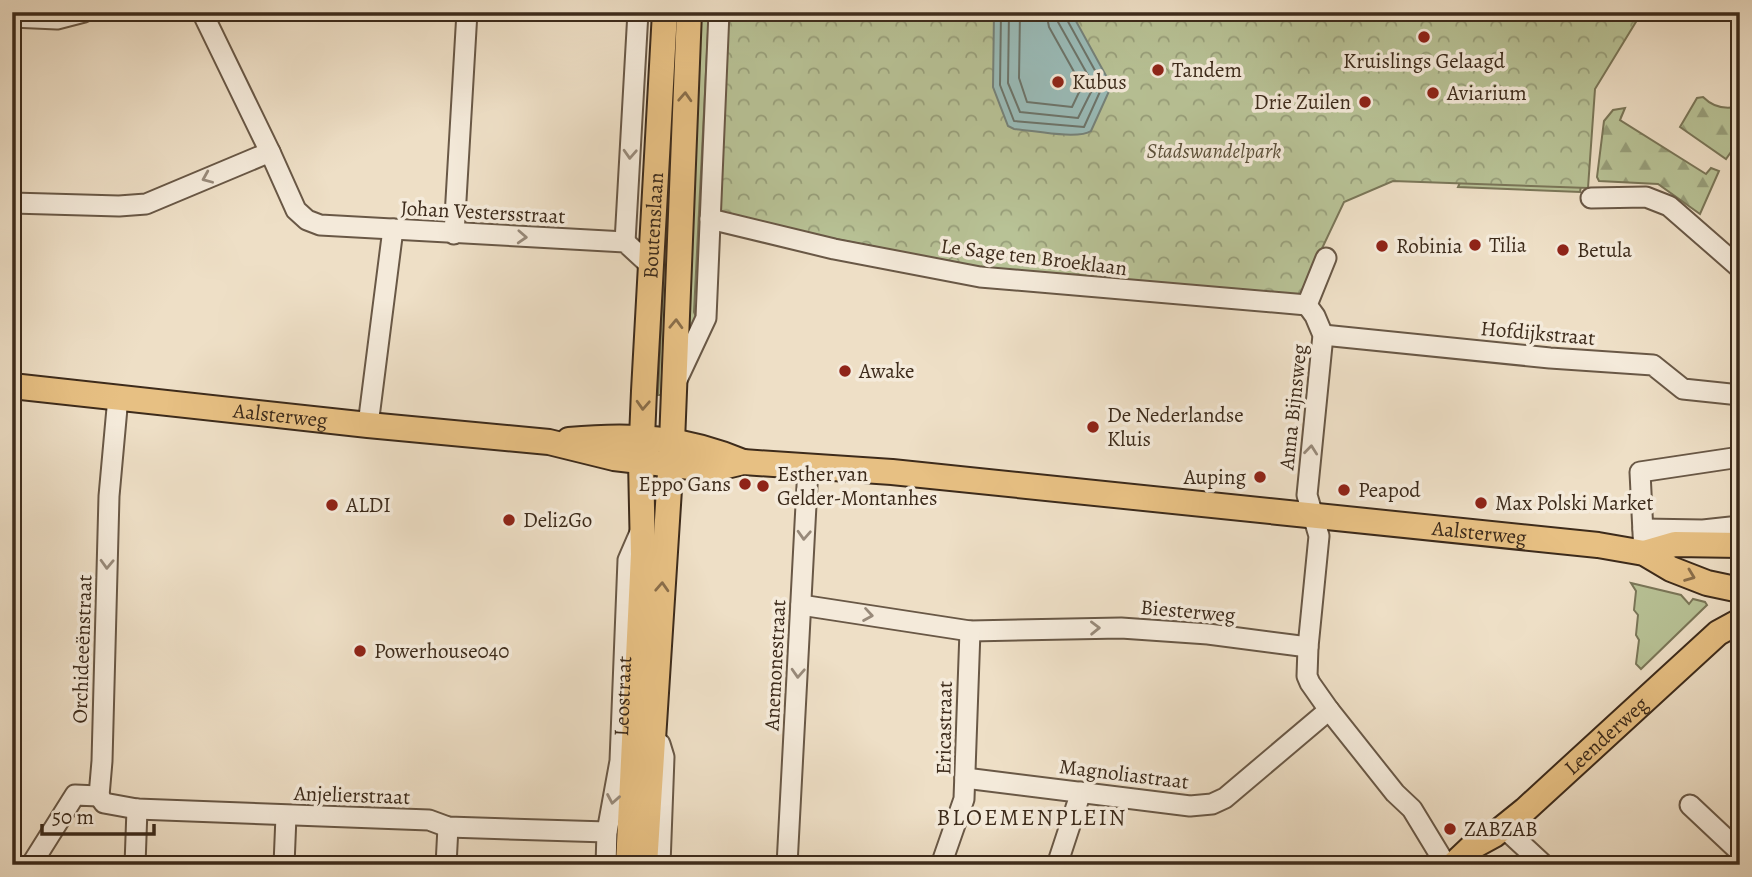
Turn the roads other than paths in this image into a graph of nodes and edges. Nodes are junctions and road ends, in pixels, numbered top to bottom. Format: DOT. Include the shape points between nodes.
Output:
graph roads {
  1 [pos="84,12"];
  2 [pos="202,12"];
  3 [pos="467,12"];
  4 [pos="638,12"];
  5 [pos="665,12"];
  6 [pos="689,12"];
  7 [pos="719,12"];
  8 [pos="12,18"];
  9 [pos="270,152"];
  10 [pos="1591,198"];
  11 [pos="12,202"];
  12 [pos="710,219"];
  13 [pos="393,229"];
  14 [pos="454,234"];
  15 [pos="625,243"];
  16 [pos="1326,258"];
  17 [pos="650,265"];
  18 [pos="1740,268"];
  19 [pos="1307,305"];
  20 [pos="1323,335"];
  21 [pos="12,386"];
  22 [pos="674,388"];
  23 [pos="1740,395"];
  24 [pos="118,397"];
  25 [pos="368,425"];
  26 [pos="641,450"];
  27 [pos="671,453"];
  28 [pos="1740,457"];
  29 [pos="808,467"];
  30 [pos="1314,517"];
  31 [pos="1740,526"];
  32 [pos="641,529"];
  33 [pos="1643,541"];
  34 [pos="1740,545"];
  35 [pos="1740,590"];
  36 [pos="1740,597"];
  37 [pos="801,604"];
  38 [pos="1740,621"];
  39 [pos="970,631"];
  40 [pos="1718,633"];
  41 [pos="1308,647"];
  42 [pos="1329,710"];
  43 [pos="654,719"];
  44 [pos="965,778"];
  45 [pos="1081,792"];
  46 [pos="99,796"];
  47 [pos="1690,805"];
  48 [pos="137,808"];
  49 [pos="286,816"];
  50 [pos="448,827"];
  51 [pos="1499,831"];
  52 [pos="607,832"];
  53 [pos="1740,852"];
  54 [pos="1453,863"];
  55 [pos="31,865"];
  56 [pos="135,865"];
  57 [pos="284,865"];
  58 [pos="446,865"];
  59 [pos="606,865"];
  60 [pos="628,865"];
  61 [pos="645,865"];
  62 [pos="660,865"];
  63 [pos="788,865"];
  64 [pos="941,865"];
  65 [pos="1056,865"];
  66 [pos="1544,865"];
  1 -- 8 [label="street" via="57,19"];
  2 -- 9 [label="street"];
  3 -- 14 [label="street"];
  4 -- 15 [label="street, Boutenslaan, one-way"];
  5 -- 17 [label="main road, Boutenslaan"];
  22 -- 6 [label="main road, Boutenslaan, one-way"];
  7 -- 12 [label="street, Boutenslaan"];
  9 -- 11 [label="street, one-way" via="146,204"];
  9 -- 13 [label="street, Johan Vestersstraat" via="296,210 307,220 320,225"];
  10 -- 18 [label="street" via="1646,197 1669,206"];
  12 -- 19 [label="street, Le Sage ten Broeklaan" via="980,277"];
  12 -- 22 [label="street, Boutenslaan" via="706,318"];
  13 -- 14 [label="street, Johan Vestersstraat"];
  13 -- 25 [label="street"];
  14 -- 15 [label="street, Johan Vestersstraat, one-way"];
  15 -- 17 [label="street"];
  16 -- 19 [label="street"];
  17 -- 26 [label="main road, Boutenslaan, one-way"];
  19 -- 20 [label="street, Anna Bijnsweg"];
  20 -- 23 [label="street, Hofdijkstraat" via="1653,365 1683,389"];
  30 -- 20 [label="street, Anna Bijnsweg, one-way" via="1307,495"];
  21 -- 24 [label="main road, Aalsterweg"];
  22 -- 27 [label="main road, Boutenslaan"];
  24 -- 25 [label="main road, Aalsterweg"];
  24 -- 46 [label="street, Orchideeënstraat, one-way" via="109,496"];
  25 -- 26 [label="main road, Aalsterweg" via="549,442 610,457"];
  26 -- 27 [label="main road, Aalsterweg"];
  26 -- 32 [label="main road, Leostraat"];
  27 -- 29 [label="main road, Aalsterweg" via="713,450 743,462"];
  43 -- 27 [label="main road, Leostraat, one-way"];
  28 -- 33 [label="street" via="1640,472"];
  29 -- 30 [label="main road, Aalsterweg" via="1201,506 1239,498 1287,502 1302,504"];
  29 -- 37 [label="street, Anemonestraat, one-way"];
  30 -- 33 [label="main road, Aalsterweg" via="1598,545"];
  30 -- 41 [label="street, Anna Bijnsweg" via="1319,536"];
  31 -- 33 [label="street, Aalsterweg"];
  32 -- 52 [label="street, Leostraat, one-way" via="628,560 620,761"];
  32 -- 60 [label="main road, Leostraat"];
  33 -- 34 [label="main road, Aalsterweg"];
  33 -- 35 [label="main road, Aalsterweg, one-way" via="1671,569"];
  36 -- 40 [label="main road, Leenderweg"];
  37 -- 39 [label="street, Biesterweg, one-way"];
  37 -- 63 [label="street, Anemonestraat, one-way"];
  38 -- 40 [label="main road, Leenderweg"];
  39 -- 41 [label="street, Biesterweg, one-way" via="1121,628"];
  39 -- 44 [label="street, Ericastraat"];
  40 -- 51 [label="main road, Leenderweg"];
  41 -- 42 [label="street" via="1307,676"];
  42 -- 45 [label="street, Magnoliastraat" via="1212,804 1190,806"];
  42 -- 54 [label="street"];
  43 -- 61 [label="main road, Leostraat"];
  43 -- 62 [label="street, Leostraat" via="664,757"];
  44 -- 45 [label="street, Magnoliastraat"];
  44 -- 64 [label="street, Ericastraat" via="964,799"];
  45 -- 65 [label="street"];
  46 -- 48 [label="street, Anjelierstraat" via="104,803"];
  46 -- 55 [label="street" via="75,795"];
  47 -- 53 [label="street"];
  48 -- 49 [label="street, Anjelierstraat"];
  48 -- 56 [label="street"];
  49 -- 50 [label="street, Anjelierstraat" via="429,820"];
  49 -- 57 [label="street"];
  50 -- 52 [label="street, Anjelierstraat"];
  50 -- 58 [label="street"];
  51 -- 54 [label="main road, Leenderweg" via="1488,846"];
  51 -- 66 [label="street"];
  52 -- 59 [label="street, Leostraat"];
}
